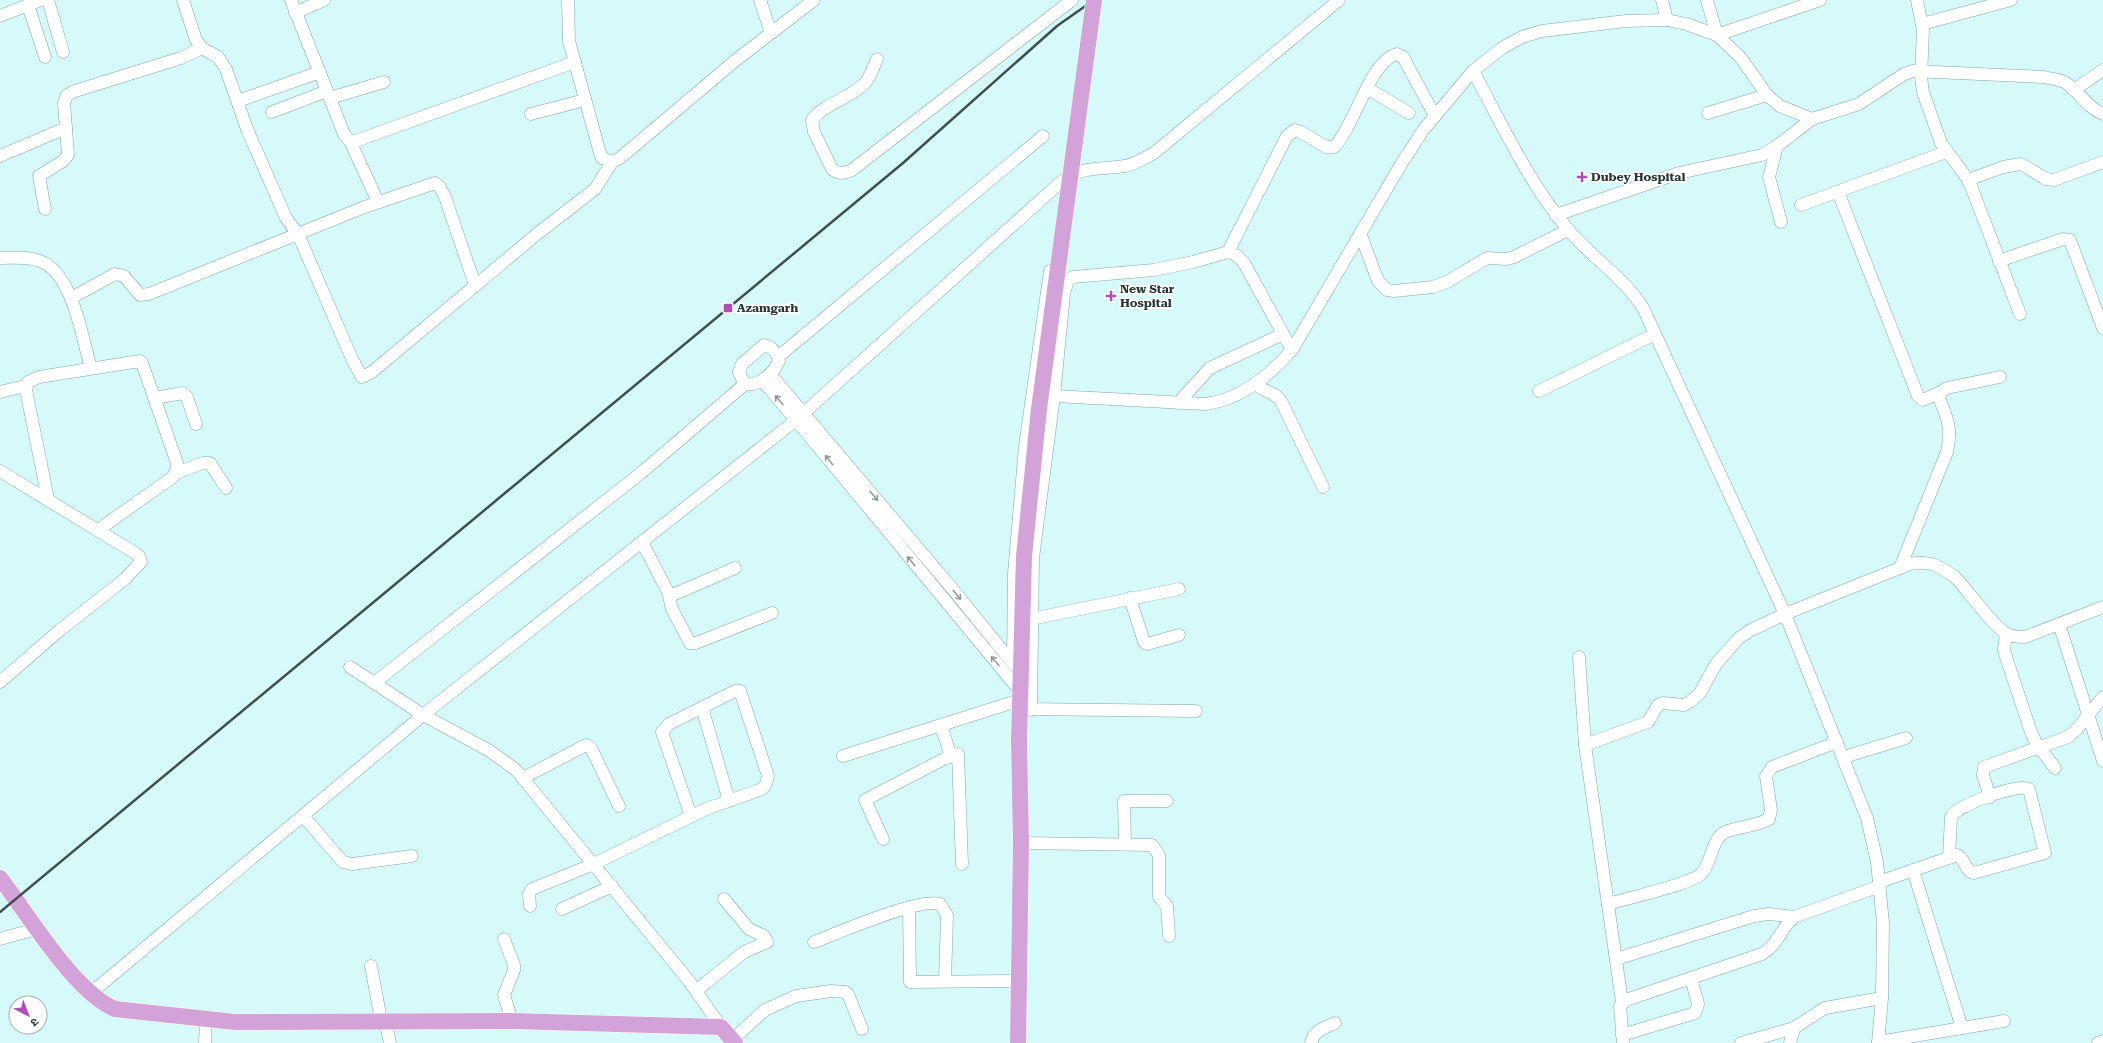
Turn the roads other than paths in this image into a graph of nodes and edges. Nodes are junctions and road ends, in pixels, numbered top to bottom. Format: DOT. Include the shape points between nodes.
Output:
graph roads {
  1 [pos="41,0"];
  2 [pos="48,0"];
  3 [pos="183,0"];
  4 [pos="291,0"];
  5 [pos="324,0"];
  6 [pos="568,0"];
  7 [pos="760,0"];
  8 [pos="814,0"];
  9 [pos="1072,0"];
  10 [pos="1094,0"];
  11 [pos="1339,0"];
  12 [pos="1662,0"];
  13 [pos="1706,0"];
  14 [pos="1820,0"];
  15 [pos="1917,0"];
  16 [pos="2011,0"];
  17 [pos="28,5"];
  18 [pos="295,13"];
  19 [pos="0,16"];
  20 [pos="1667,20"];
  21 [pos="1922,24"];
  22 [pos="771,33"];
  23 [pos="1717,35"];
  24 [pos="202,48"];
  25 [pos="63,52"];
  26 [pos="45,57"];
  27 [pos="877,59"];
  28 [pos="575,62"];
  29 [pos="1921,70"];
  30 [pos="2103,70"];
  31 [pos="1473,71"];
  32 [pos="320,72"];
  33 [pos="384,82"];
  34 [pos="1367,88"];
  35 [pos="2074,90"];
  36 [pos="329,95"];
  37 [pos="1767,95"];
  38 [pos="585,100"];
  39 [pos="238,101"];
  40 [pos="272,112"];
  41 [pos="1409,113"];
  42 [pos="1708,113"];
  43 [pos="532,114"];
  44 [pos="2103,114"];
  45 [pos="1435,116"];
  46 [pos="1812,119"];
  47 [pos="66,128"];
  48 [pos="1042,136"];
  49 [pos="350,141"];
  50 [pos="1777,146"];
  51 [pos="1946,152"];
  52 [pos="0,156"];
  53 [pos="612,162"];
  54 [pos="2103,162"];
  55 [pos="1968,180"];
  56 [pos="1062,181"];
  57 [pos="1838,192"];
  58 [pos="378,202"];
  59 [pos="1801,205"];
  60 [pos="45,209"];
  61 [pos="1556,215"];
  62 [pos="1780,222"];
  63 [pos="1568,230"];
  64 [pos="1360,233"];
  65 [pos="298,234"];
  66 [pos="1228,252"];
  67 [pos="0,258"];
  68 [pos="1999,262"];
  69 [pos="475,285"];
  70 [pos="71,298"];
  71 [pos="2020,314"];
  72 [pos="2103,328"];
  73 [pos="1283,334"];
  74 [pos="1655,334"];
  75 [pos="1292,350"];
  76 [pos="778,357"];
  77 [pos="91,368"];
  78 [pos="766,377"];
  79 [pos="2000,377"];
  80 [pos="745,384"];
  81 [pos="1256,384"];
  82 [pos="26,386"];
  83 [pos="1538,391"];
  84 [pos="0,392"];
  85 [pos="1941,392"];
  86 [pos="1054,396"];
  87 [pos="154,398"];
  88 [pos="1178,403"];
  89 [pos="800,416"];
  90 [pos="196,424"];
  91 [pos="0,471"];
  92 [pos="176,473"];
  93 [pos="1323,487"];
  94 [pos="226,488"];
  95 [pos="48,499"];
  96 [pos="98,530"];
  97 [pos="642,542"];
  98 [pos="735,568"];
  99 [pos="1900,568"];
  100 [pos="1179,589"];
  101 [pos="670,596"];
  102 [pos="1130,598"];
  103 [pos="2103,607"];
  104 [pos="772,613"];
  105 [pos="1785,614"];
  106 [pos="1031,619"];
  107 [pos="2059,624"];
  108 [pos="2006,634"];
  109 [pos="1179,635"];
  110 [pos="1578,656"];
  111 [pos="350,667"];
  112 [pos="1016,668"];
  113 [pos="0,682"];
  114 [pos="374,683"];
  115 [pos="2103,697"];
  116 [pos="1023,702"];
  117 [pos="702,707"];
  118 [pos="1196,711"];
  119 [pos="423,715"];
  120 [pos="2088,715"];
  121 [pos="941,726"];
  122 [pos="1906,738"];
  123 [pos="1019,740"];
  124 [pos="1837,742"];
  125 [pos="1585,745"];
  126 [pos="2040,748"];
  127 [pos="843,756"];
  128 [pos="951,756"];
  129 [pos="1844,757"];
  130 [pos="2103,761"];
  131 [pos="2054,768"];
  132 [pos="523,778"];
  133 [pos="1990,797"];
  134 [pos="729,801"];
  135 [pos="1167,801"];
  136 [pos="619,806"];
  137 [pos="303,816"];
  138 [pos="691,816"];
  139 [pos="883,839"];
  140 [pos="1021,843"];
  141 [pos="1125,844"];
  142 [pos="412,856"];
  143 [pos="1949,858"];
  144 [pos="594,864"];
  145 [pos="962,864"];
  146 [pos="1913,870"];
  147 [pos="0,878"];
  148 [pos="1880,884"];
  149 [pos="612,886"];
  150 [pos="724,899"];
  151 [pos="1608,904"];
  152 [pos="530,906"];
  153 [pos="909,907"];
  154 [pos="562,909"];
  155 [pos="1794,917"];
  156 [pos="36,928"];
  157 [pos="1169,936"];
  158 [pos="0,939"];
  159 [pos="504,939"];
  160 [pos="814,942"];
  161 [pos="1616,959"];
  162 [pos="371,966"];
  163 [pos="1691,978"];
  164 [pos="1009,980"];
  165 [pos="945,981"];
  166 [pos="696,991"];
  167 [pos="91,993"];
  168 [pos="1882,998"];
  169 [pos="1622,1002"];
  170 [pos="206,1020"];
  171 [pos="383,1020"];
  172 [pos="512,1021"];
  173 [pos="2004,1021"];
  174 [pos="1335,1023"];
  175 [pos="721,1027"];
  176 [pos="1794,1028"];
  177 [pos="1962,1028"];
  178 [pos="862,1029"];
  179 [pos="1622,1039"];
  180 [pos="734,1041"];
  181 [pos="2103,1041"];
  182 [pos="205,1043"];
  183 [pos="390,1043"];
  184 [pos="1008,1043"];
  185 [pos="1018,1043"];
  186 [pos="1311,1043"];
  187 [pos="1741,1043"];
  188 [pos="1790,1043"];
  189 [pos="1878,1043"];
  190 [pos="2098,1043"];
  1 -- 17 [label="street"];
  2 -- 25 [label="street"];
  3 -- 24 [label="street" via="193,34"];
  4 -- 18 [label="street"];
  5 -- 18 [label="street"];
  6 -- 28 [label="street" via="568,32"];
  7 -- 22 [label="street"];
  8 -- 22 [label="street"];
  9 -- 27 [label="street" via="852,170 836,172 832,169 814,132 812,120 862,86 871,74"];
  10 -- 112 [label="main road, bridge" via="1039,409"];
  11 -- 56 [label="street" via="1154,153 1139,162 1125,166 1087,168"];
  12 -- 20 [label="street"];
  13 -- 23 [label="street"];
  14 -- 23 [label="street"];
  15 -- 21 [label="street"];
  16 -- 21 [label="street"];
  17 -- 19 [label="street"];
  17 -- 26 [label="street"];
  18 -- 32 [label="street"];
  20 -- 23 [label="street"];
  20 -- 31 [label="street" via="1600,23 1542,31 1502,48"];
  21 -- 29 [label="street"];
  22 -- 53 [label="street"];
  23 -- 37 [label="street" via="1741,58"];
  24 -- 39 [label="street" via="222,62"];
  24 -- 47 [label="street" via="181,58 71,93 64,98"];
  28 -- 38 [label="street"];
  28 -- 49 [label="street" via="360,140"];
  29 -- 35 [label="street" via="2044,77 2064,82"];
  29 -- 46 [label="street" via="1904,74 1859,104"];
  29 -- 51 [label="street" via="1923,92 1936,134"];
  30 -- 35 [label="street"];
  31 -- 45 [label="street"];
  31 -- 61 [label="street"];
  32 -- 36 [label="street"];
  32 -- 39 [label="street"];
  33 -- 36 [label="street"];
  34 -- 41 [label="street"];
  34 -- 45 [label="street" via="1383,63 1397,54 1403,58"];
  34 -- 66 [label="street" via="1334,147 1326,147 1295,130 1287,136"];
  35 -- 44 [label="street" via="2091,108"];
  36 -- 40 [label="street"];
  36 -- 49 [label="street" via="344,134"];
  37 -- 42 [label="street"];
  37 -- 46 [label="street" via="1780,106"];
  38 -- 43 [label="street"];
  38 -- 53 [label="street" via="602,158"];
  39 -- 65 [label="street" via="247,129 286,218"];
  45 -- 64 [label="street" via="1400,166"];
  46 -- 50 [label="street"];
  47 -- 52 [label="street"];
  47 -- 60 [label="street" via="66,158 39,176"];
  48 -- 76 [label="street"];
  49 -- 58 [label="street"];
  50 -- 61 [label="street" via="1762,155 1679,173"];
  50 -- 62 [label="street" via="1769,177"];
  51 -- 55 [label="street"];
  51 -- 57 [label="street"];
  53 -- 69 [label="street" via="595,189"];
  54 -- 55 [label="street" via="2054,180 2046,179 2020,164 2002,167"];
  55 -- 68 [label="street"];
  56 -- 89 [label="street"];
  56 -- 112 [label="street" via="1025,446 1014,574"];
  57 -- 59 [label="street"];
  57 -- 85 [label="street" via="1918,396 1923,400"];
  58 -- 65 [label="street"];
  58 -- 69 [label="street" via="435,183 440,187"];
  61 -- 63 [label="street"];
  63 -- 64 [label="street" via="1514,257 1486,258 1440,285 1403,292 1382,287"];
  63 -- 74 [label="street" via="1635,295"];
  64 -- 75 [label="street"];
  65 -- 69 [label="street" via="362,377 372,372"];
  65 -- 70 [label="street" via="145,296 140,295 124,276 115,274"];
  66 -- 73 [label="street" via="1236,255 1244,263"];
  66 -- 86 [label="street" via="1160,269 1073,277 1068,280 1064,294"];
  67 -- 70 [label="street" via="26,258 45,263 66,287"];
  68 -- 71 [label="street"];
  68 -- 72 [label="street" via="2063,239 2070,240"];
  70 -- 77 [label="street"];
  73 -- 75 [label="street"];
  73 -- 88 [label="street" via="1210,368"];
  74 -- 83 [label="street"];
  74 -- 105 [label="street"];
  75 -- 81 [label="street"];
  76 -- 78 [label="street" via="780,361 776,368"];
  76 -- 80 [label="street" via="771,347 764,345 757,350 742,364 739,373"];
  77 -- 82 [label="street" via="33,379"];
  77 -- 87 [label="street" via="140,361"];
  78 -- 80 [label="street" via="751,385"];
  78 -- 89 [label="street"];
  79 -- 85 [label="street" via="1947,388"];
  80 -- 114 [label="street" via="641,473"];
  81 -- 88 [label="street" via="1216,403"];
  81 -- 93 [label="street" via="1272,392 1281,401"];
  82 -- 84 [label="street"];
  82 -- 95 [label="street"];
  85 -- 99 [label="street" via="1939,398 1950,431 1947,452"];
  86 -- 88 [label="street"];
  86 -- 106 [label="street" via="1033,558"];
  87 -- 90 [label="street" via="182,393"];
  87 -- 92 [label="street" via="177,463"];
  89 -- 97 [label="street"];
  89 -- 112 [label="street, one-way"];
  116 -- 89 [label="street, one-way"];
  91 -- 95 [label="street"];
  92 -- 94 [label="street" via="210,463"];
  92 -- 96 [label="street"];
  95 -- 96 [label="street"];
  96 -- 113 [label="street" via="139,556 140,566"];
  97 -- 101 [label="street"];
  97 -- 119 [label="street"];
  98 -- 101 [label="street"];
  99 -- 105 [label="street"];
  99 -- 108 [label="street" via="1922,562 1949,572"];
  100 -- 102 [label="street"];
  101 -- 104 [label="street" via="675,616 692,644"];
  102 -- 106 [label="street"];
  102 -- 109 [label="street" via="1144,642 1147,644"];
  103 -- 107 [label="street"];
  105 -- 124 [label="street"];
  105 -- 125 [label="street" via="1740,638 1716,664 1700,693 1690,702 1658,705 1648,722"];
  106 -- 116 [label="street"];
  107 -- 108 [label="street" via="2025,637"];
  107 -- 120 [label="street"];
  108 -- 126 [label="street" via="2006,657 2030,732"];
  110 -- 125 [label="street"];
  111 -- 114 [label="street"];
  112 -- 116 [label="main road"];
  114 -- 119 [label="street"];
  115 -- 120 [label="street"];
  116 -- 118 [label="street"];
  116 -- 121 [label="street"];
  116 -- 123 [label="main road"];
  117 -- 134 [label="street"];
  117 -- 134 [label="street" via="740,691 768,776 762,789"];
  117 -- 138 [label="street" via="666,725 662,732"];
  119 -- 132 [label="street" via="502,759"];
  119 -- 137 [label="street"];
  120 -- 126 [label="street" via="2068,737"];
  120 -- 130 [label="street"];
  121 -- 127 [label="street"];
  121 -- 128 [label="street"];
  122 -- 129 [label="street"];
  123 -- 140 [label="main road"];
  123 -- 164 [label="main road" via="1012,769"];
  124 -- 129 [label="street"];
  124 -- 151 [label="street" via="1772,766 1766,776 1771,815 1769,819 1724,833 1700,875 1688,882"];
  125 -- 151 [label="street"];
  126 -- 131 [label="street"];
  126 -- 133 [label="street" via="1984,766 1983,775"];
  128 -- 139 [label="street" via="865,800"];
  128 -- 145 [label="street" via="958,754"];
  129 -- 148 [label="street" via="1867,818"];
  132 -- 136 [label="street" via="586,745 591,748"];
  132 -- 144 [label="street"];
  133 -- 143 [label="street" via="1965,805 1953,813"];
  133 -- 143 [label="street" via="2020,787 2030,789 2045,853 1974,873 1967,870 1960,856"];
  134 -- 138 [label="street"];
  135 -- 141 [label="street" via="1124,800"];
  137 -- 142 [label="street" via="343,862 352,864"];
  137 -- 167 [label="street"];
  138 -- 144 [label="street"];
  140 -- 141 [label="street"];
  140 -- 185 [label="main road"];
  141 -- 157 [label="street" via="1152,845 1158,851 1159,897 1167,906"];
  143 -- 146 [label="street"];
  144 -- 149 [label="street"];
  144 -- 152 [label="street" via="532,889 529,894"];
  146 -- 148 [label="street"];
  146 -- 177 [label="street"];
  147 -- 156 [label="main road"];
  148 -- 155 [label="street"];
  148 -- 168 [label="street" via="1883,923"];
  149 -- 154 [label="street"];
  149 -- 166 [label="street"];
  150 -- 166 [label="street" via="749,929 764,936 767,942 744,952"];
  151 -- 161 [label="street"];
  153 -- 160 [label="street"];
  153 -- 165 [label="street" via="910,982"];
  153 -- 165 [label="street" via="934,902 946,911"];
  155 -- 161 [label="street" via="1769,914 1754,916"];
  155 -- 163 [label="street" via="1769,950"];
  156 -- 158 [label="street"];
  156 -- 167 [label="main road"];
  159 -- 172 [label="street" via="514,965 504,996"];
  161 -- 169 [label="street"];
  162 -- 171 [label="street"];
  163 -- 169 [label="street"];
  163 -- 179 [label="street" via="1698,1004 1695,1013"];
  164 -- 165 [label="street"];
  164 -- 184 [label="main road"];
  166 -- 175 [label="street"];
  167 -- 170 [label="main road" via="105,1005 115,1009"];
  168 -- 176 [label="street" via="1825,1008"];
  168 -- 189 [label="street"];
  169 -- 179 [label="street"];
  170 -- 171 [label="main road"];
  170 -- 182 [label="street"];
  171 -- 172 [label="main road"];
  171 -- 183 [label="street"];
  172 -- 175 [label="main road"];
  173 -- 177 [label="street"];
  174 -- 186 [label="street" via="1314,1034"];
  175 -- 180 [label="main road"];
  176 -- 187 [label="street"];
  176 -- 188 [label="street"];
  177 -- 189 [label="street"];
  178 -- 180 [label="street" via="847,993 824,992 799,995 765,1010"];
  181 -- 190 [label="street"];
}
